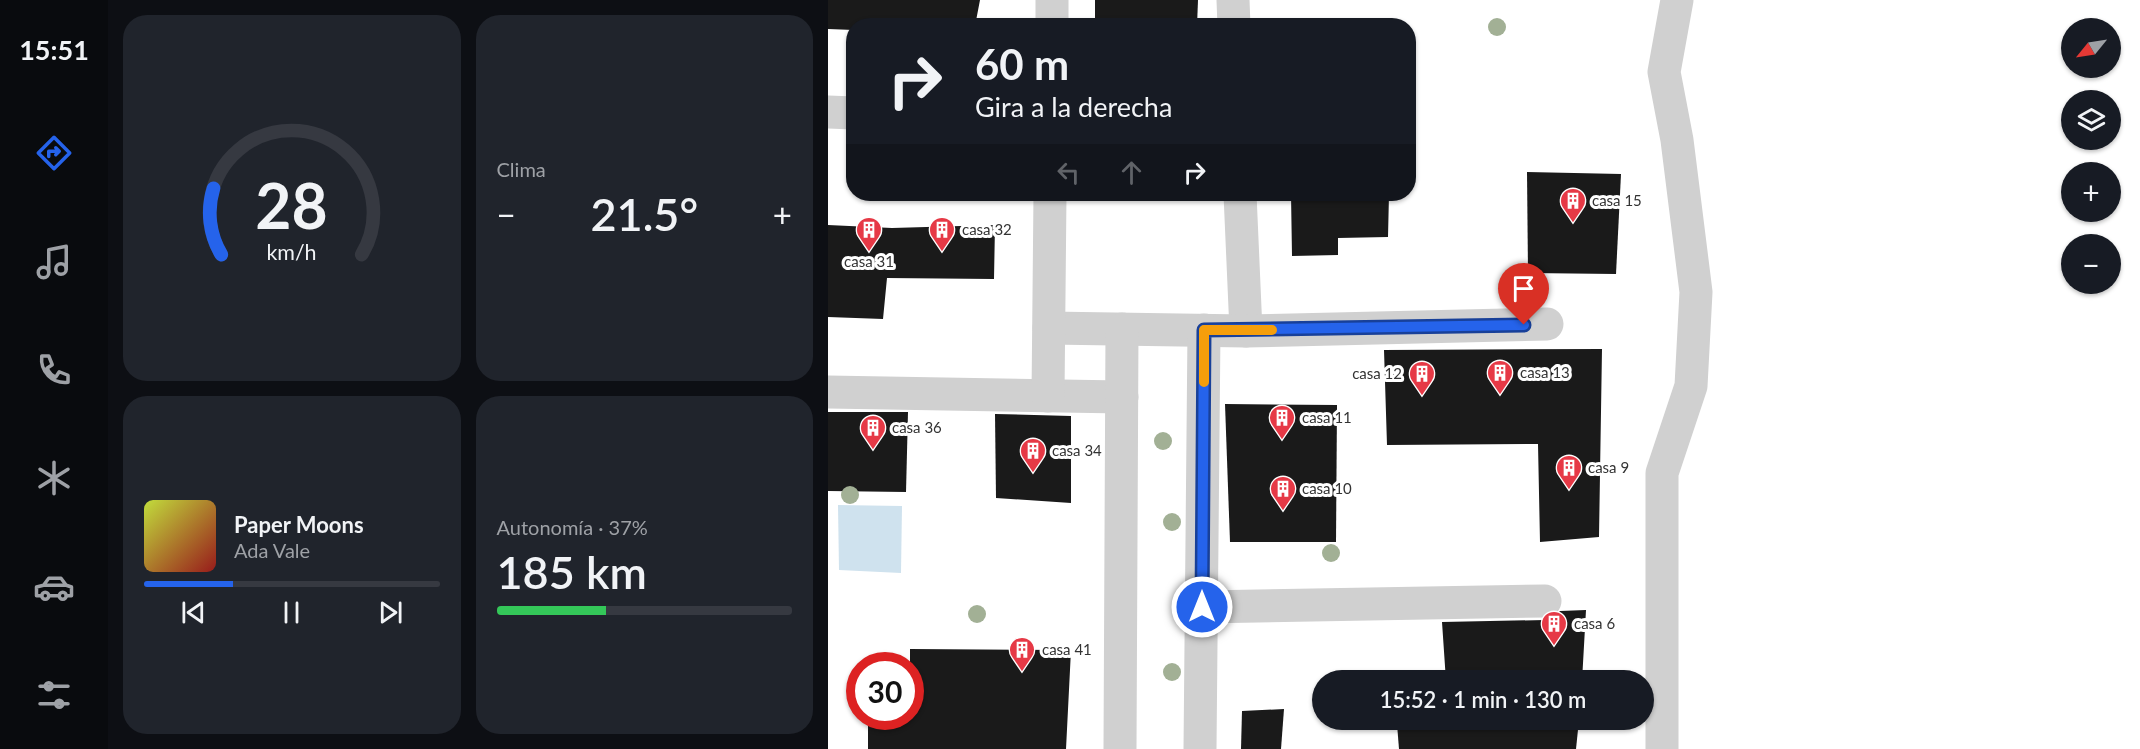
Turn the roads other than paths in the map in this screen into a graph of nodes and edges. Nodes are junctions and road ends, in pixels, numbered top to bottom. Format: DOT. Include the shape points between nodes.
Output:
graph roads {
  1 [pos="1052,0"];
  2 [pos="1233,0"];
  3 [pos="1677,0"];
  4 [pos="1052,18"];
  5 [pos="1234,18"];
  6 [pos="828,112"];
  7 [pos="846,113"];
  8 [pos="1050,201"];
  9 [pos="1240,201"];
  10 [pos="1547,324"];
  11 [pos="1049,328"];
  12 [pos="1122,329"];
  13 [pos="1204,330"];
  14 [pos="1246,331"];
  15 [pos="828,392"];
  16 [pos="1048,396"];
  17 [pos="1122,397"];
  18 [pos="1545,601"];
  19 [pos="1202,607"];
  20 [pos="1120,749"];
  21 [pos="1200,749"];
  22 [pos="1662,749"];
  1 -- 4 [label="street"];
  2 -- 5 [label="street"];
  3 -- 22 [label="street" via="1664,72 1677,140 1696,292 1691,386 1662,473"];
  6 -- 7 [label="street"];
  8 -- 11 [label="street"];
  9 -- 14 [label="street"];
  10 -- 14 [label="street"];
  11 -- 12 [label="street"];
  11 -- 16 [label="street"];
  12 -- 13 [label="street"];
  12 -- 17 [label="street"];
  13 -- 14 [label="street"];
  13 -- 19 [label="street"];
  15 -- 16 [label="street"];
  16 -- 17 [label="street"];
  17 -- 20 [label="street"];
  18 -- 19 [label="street"];
  19 -- 21 [label="street"];
}
